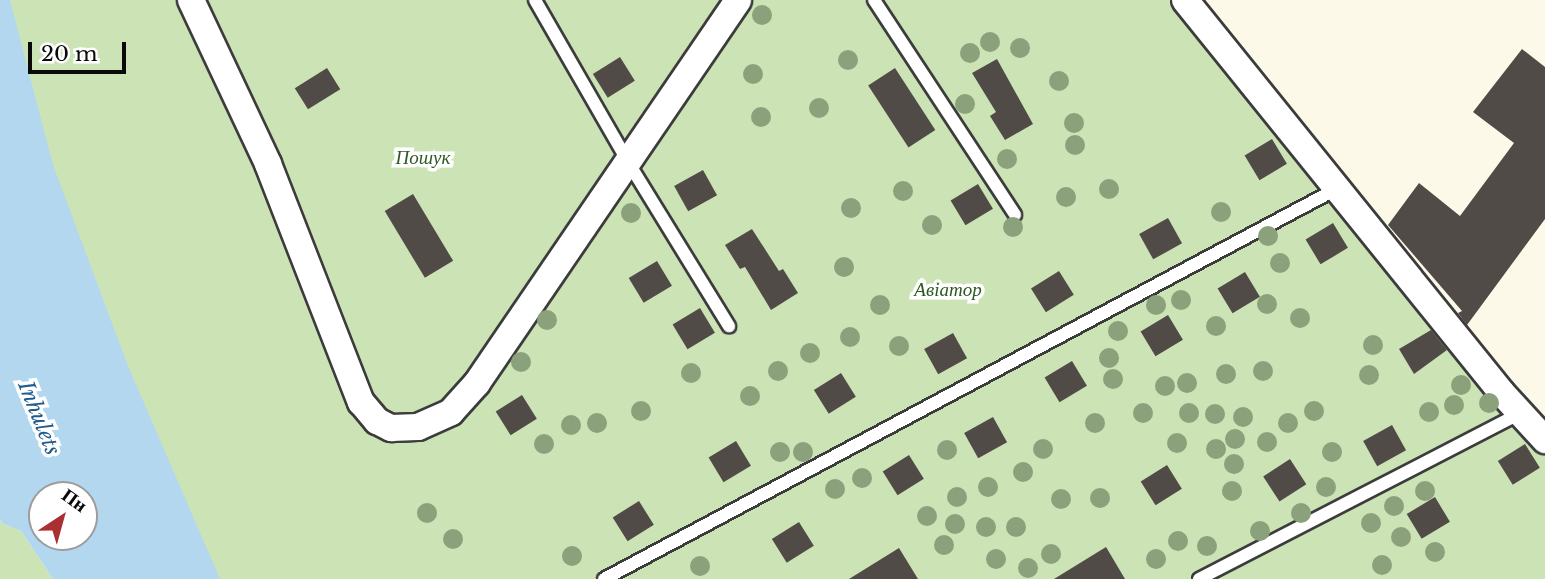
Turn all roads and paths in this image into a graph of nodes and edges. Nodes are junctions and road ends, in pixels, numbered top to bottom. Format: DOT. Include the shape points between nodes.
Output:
graph roads {
  1 [pos="191,0"];
  2 [pos="535,0"];
  3 [pos="738,0"];
  4 [pos="874,0"];
  5 [pos="1185,0"];
  6 [pos="628,162"];
  7 [pos="1338,188"];
  8 [pos="1015,215"];
  9 [pos="729,326"];
  10 [pos="1519,414"];
  11 [pos="1545,440"];
  12 [pos="604,579"];
  13 [pos="1199,579"];
  1 -- 6 [label="street" via="268,164 361,402 377,421 391,428 418,427 451,412 477,383"];
  2 -- 6 [label="lane"];
  3 -- 6 [label="street"];
  4 -- 8 [label="lane"];
  5 -- 7 [label="street"];
  6 -- 9 [label="lane"];
  7 -- 10 [label="street"];
  7 -- 12 [label="lane"];
  10 -- 11 [label="street"];
  10 -- 13 [label="lane"];
}
